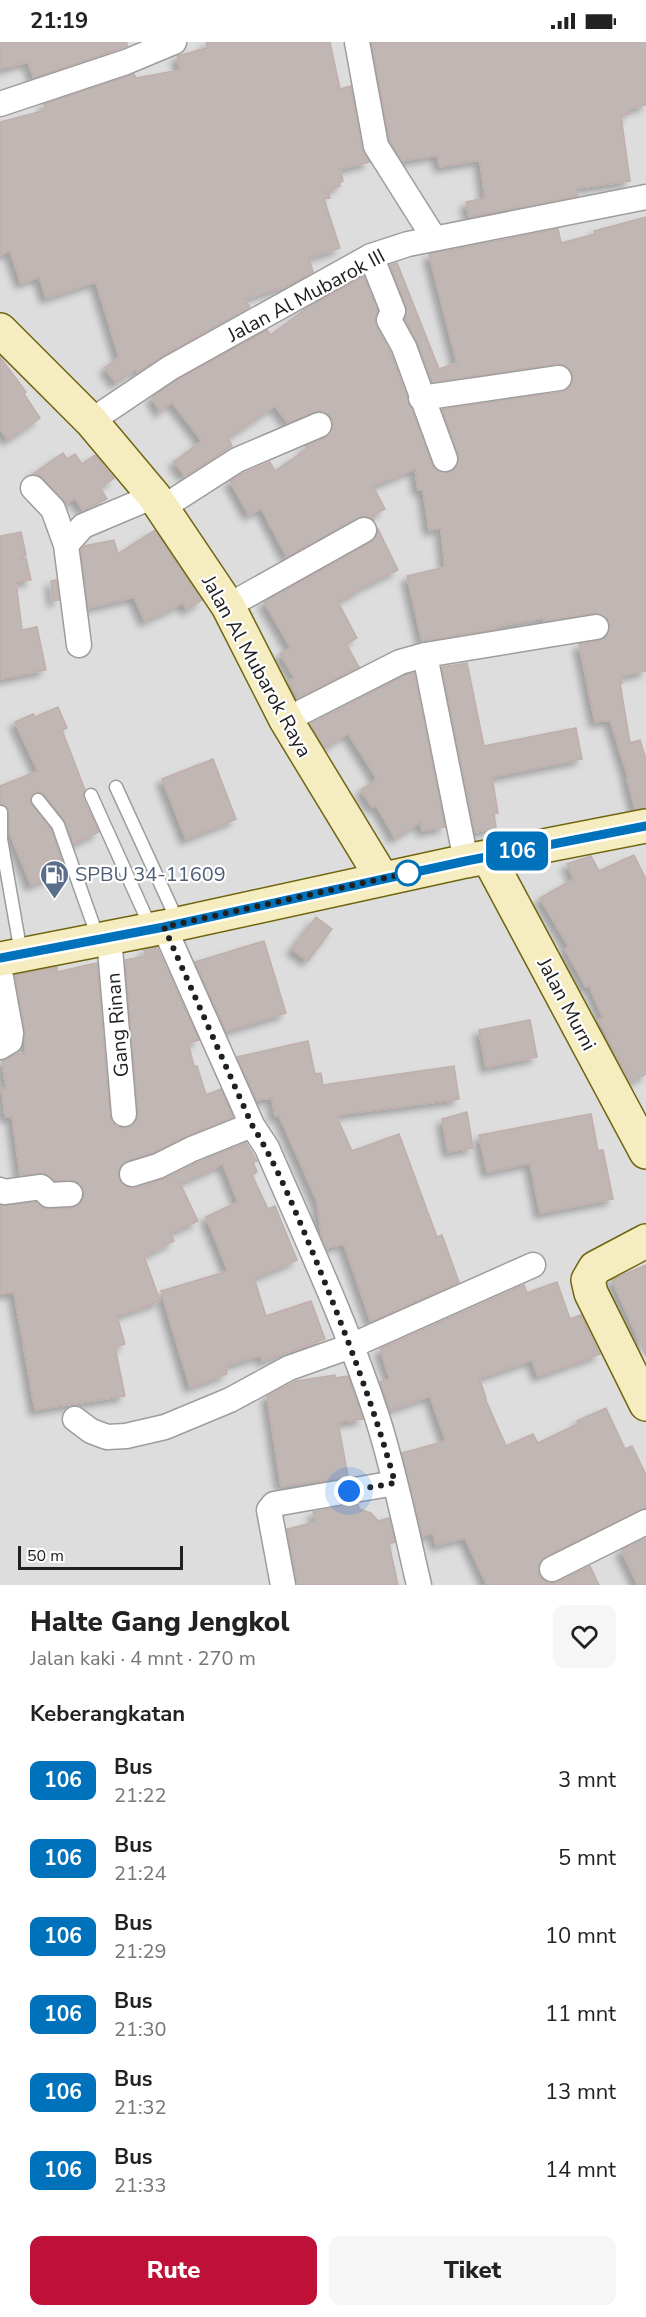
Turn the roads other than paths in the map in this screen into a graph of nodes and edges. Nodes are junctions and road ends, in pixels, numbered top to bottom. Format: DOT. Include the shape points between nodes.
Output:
graph roads {
  1 [pos="174,42"];
  2 [pos="357,42"];
  3 [pos="0,104"];
  4 [pos="646,197"];
  5 [pos="434,238"];
  6 [pos="371,256"];
  7 [pos="0,330"];
  8 [pos="559,378"];
  9 [pos="421,398"];
  10 [pos="91,421"];
  11 [pos="319,425"];
  12 [pos="445,459"];
  13 [pos="33,488"];
  14 [pos="158,502"];
  15 [pos="364,530"];
  16 [pos="66,545"];
  17 [pos="228,606"];
  18 [pos="596,627"];
  19 [pos="79,645"];
  20 [pos="425,654"];
  21 [pos="286,720"];
  22 [pos="116,787"];
  23 [pos="91,795"];
  24 [pos="38,800"];
  25 [pos="2,812"];
  26 [pos="646,826"];
  27 [pos="477,859"];
  28 [pos="382,878"];
  29 [pos="165,926"];
  30 [pos="104,938"];
  31 [pos="7,961"];
  32 [pos="0,1047"];
  33 [pos="124,1114"];
  34 [pos="252,1125"];
  35 [pos="646,1152"];
  36 [pos="132,1174"];
  37 [pos="0,1190"];
  38 [pos="70,1194"];
  39 [pos="646,1241"];
  40 [pos="533,1265"];
  41 [pos="351,1346"];
  42 [pos="646,1404"];
  43 [pos="75,1419"];
  44 [pos="395,1483"];
  45 [pos="646,1522"];
  46 [pos="552,1569"];
  47 [pos="283,1585"];
  48 [pos="419,1585"];
  1 -- 3 [label="street"];
  2 -- 5 [label="street" via="376,146"];
  4 -- 5 [label="street, Jalan Al Mubarok III"];
  5 -- 6 [label="street, Jalan Al Mubarok III"];
  6 -- 9 [label="street" via="393,310 389,320 404,347"];
  6 -- 10 [label="street, Jalan Al Mubarok III" via="170,368"];
  7 -- 10 [label="street, Jalan Al Mubarok Raya"];
  8 -- 9 [label="street"];
  9 -- 12 [label="street"];
  10 -- 14 [label="street, Jalan Al Mubarok Raya"];
  11 -- 14 [label="street" via="237,460"];
  13 -- 16 [label="street" via="53,509"];
  14 -- 16 [label="street" via="83,526"];
  14 -- 17 [label="street, Jalan Al Mubarok Raya"];
  15 -- 17 [label="street"];
  16 -- 19 [label="street"];
  17 -- 21 [label="street, Jalan Al Mubarok Raya"];
  18 -- 20 [label="street"];
  20 -- 21 [label="street" via="400,662"];
  20 -- 27 [label="street"];
  21 -- 28 [label="street, Jalan Al Mubarok Raya"];
  22 -- 29 [label="lane"];
  23 -- 29 [label="lane"];
  24 -- 30 [label="lane" via="58,825"];
  25 -- 31 [label="lane"];
  26 -- 27 [label="street"];
  27 -- 28 [label="street"];
  27 -- 35 [label="street, Jalan Murni"];
  28 -- 29 [label="street"];
  29 -- 30 [label="street"];
  29 -- 34 [label="street"];
  30 -- 31 [label="street"];
  30 -- 33 [label="street, Gang Rinan"];
  31 -- 32 [label="street" via="11,1033 10,1041"];
  34 -- 36 [label="street"];
  34 -- 41 [label="street" via="272,1159"];
  37 -- 38 [label="street" via="40,1187 49,1195"];
  39 -- 42 [label="street" via="595,1268 588,1280"];
  40 -- 41 [label="street"];
  41 -- 43 [label="street" via="289,1368 231,1400 165,1427 107,1437"];
  41 -- 44 [label="street"];
  44 -- 47 [label="street" via="274,1503 269,1510"];
  44 -- 48 [label="street"];
  45 -- 46 [label="street"];
}
